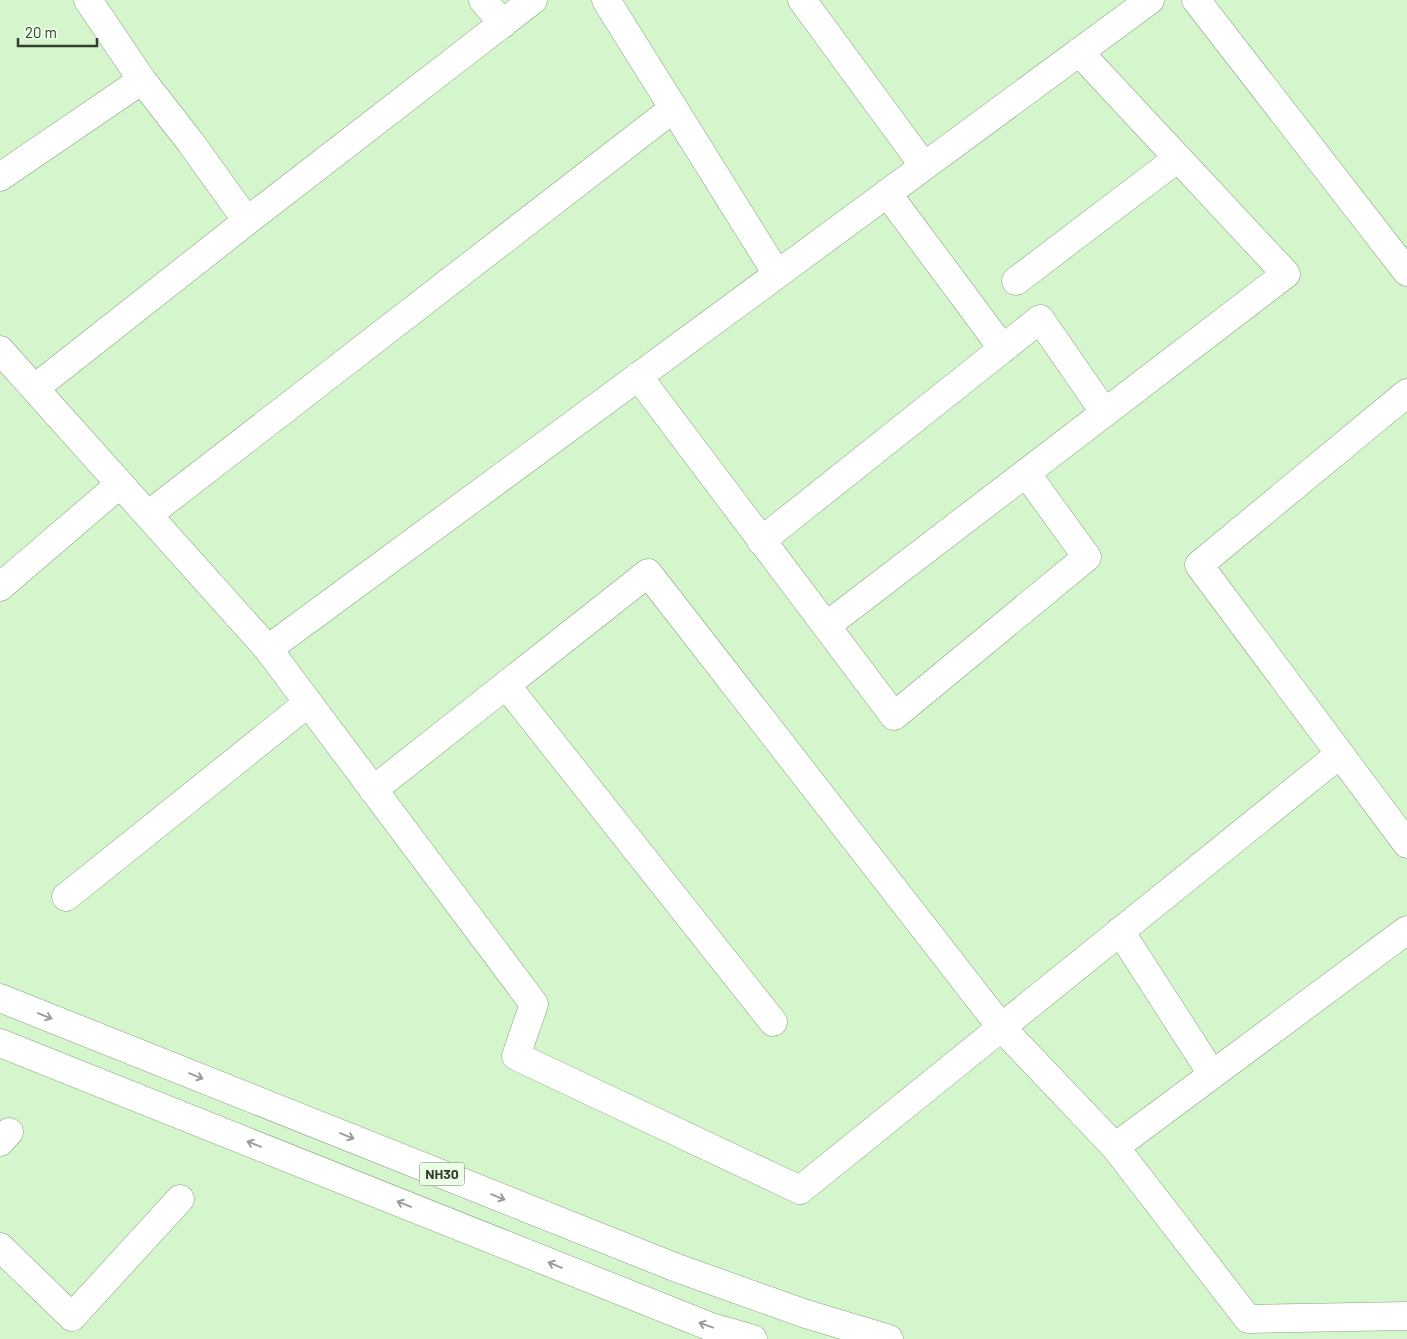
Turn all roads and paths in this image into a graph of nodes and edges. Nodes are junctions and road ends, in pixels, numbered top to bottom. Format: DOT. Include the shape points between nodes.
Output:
graph roads {
  1 [pos="88,0"];
  2 [pos="482,0"];
  3 [pos="533,0"];
  4 [pos="606,0"];
  5 [pos="802,0"];
  6 [pos="1150,0"];
  7 [pos="1196,0"];
  8 [pos="503,24"];
  9 [pos="1079,52"];
  10 [pos="142,80"];
  11 [pos="674,108"];
  12 [pos="1178,158"];
  13 [pos="924,166"];
  14 [pos="0,177"];
  15 [pos="887,193"];
  16 [pos="248,221"];
  17 [pos="1407,272"];
  18 [pos="777,274"];
  19 [pos="1016,281"];
  20 [pos="1002,349"];
  21 [pos="0,350"];
  22 [pos="638,376"];
  23 [pos="35,388"];
  24 [pos="1407,393"];
  25 [pos="1105,413"];
  26 [pos="1026,473"];
  27 [pos="120,484"];
  28 [pos="148,515"];
  29 [pos="761,540"];
  30 [pos="0,587"];
  31 [pos="826,626"];
  32 [pos="268,648"];
  33 [pos="506,685"];
  34 [pos="308,703"];
  35 [pos="1340,754"];
  36 [pos="373,790"];
  37 [pos="1407,844"];
  38 [pos="66,897"];
  39 [pos="1407,930"];
  40 [pos="1120,931"];
  41 [pos="0,998"];
  42 [pos="772,1022"];
  43 [pos="1001,1027"];
  44 [pos="0,1042"];
  45 [pos="1212,1074"];
  46 [pos="1115,1147"];
  47 [pos="180,1198"];
  48 [pos="0,1247"];
  49 [pos="1407,1316"];
  50 [pos="753,1339"];
  51 [pos="889,1339"];
  1 -- 10 [label="main road"];
  2 -- 8 [label="main road"];
  3 -- 8 [label="main road"];
  4 -- 11 [label="main road"];
  5 -- 13 [label="main road"];
  6 -- 9 [label="main road"];
  7 -- 17 [label="main road"];
  8 -- 16 [label="main road"];
  9 -- 12 [label="main road"];
  9 -- 13 [label="main road"];
  10 -- 14 [label="main road"];
  10 -- 16 [label="main road"];
  11 -- 18 [label="main road"];
  11 -- 28 [label="main road"];
  12 -- 19 [label="main road"];
  12 -- 25 [label="main road" via="1286,274"];
  13 -- 15 [label="main road"];
  15 -- 18 [label="main road"];
  15 -- 20 [label="main road"];
  16 -- 23 [label="main road"];
  18 -- 22 [label="main road"];
  20 -- 25 [label="main road" via="1040,318"];
  20 -- 29 [label="main road"];
  21 -- 23 [label="main road"];
  22 -- 29 [label="main road"];
  22 -- 32 [label="main road"];
  23 -- 27 [label="main road"];
  24 -- 35 [label="main road" via="1199,565"];
  25 -- 26 [label="main road"];
  26 -- 31 [label="main road"];
  26 -- 31 [label="main road" via="1087,557 894,716"];
  27 -- 28 [label="main road"];
  27 -- 30 [label="main road"];
  28 -- 32 [label="main road"];
  29 -- 31 [label="main road"];
  32 -- 34 [label="main road"];
  33 -- 36 [label="main road"];
  33 -- 42 [label="main road"];
  33 -- 43 [label="main road" via="648,573"];
  34 -- 36 [label="main road"];
  34 -- 38 [label="main road"];
  35 -- 37 [label="main road"];
  35 -- 40 [label="main road"];
  36 -- 43 [label="main road" via="534,1004 516,1056 800,1190"];
  39 -- 45 [label="main road"];
  40 -- 43 [label="main road"];
  40 -- 45 [label="main road"];
  41 -- 51 [label="main road, NH30, one-way" via="677,1268 806,1314"];
  43 -- 46 [label="main road"];
  50 -- 44 [label="main road, one-way" via="711,1327"];
  45 -- 46 [label="main road"];
  46 -- 49 [label="main road" via="1248,1319"];
  47 -- 48 [label="main road" via="72,1317"];
}
